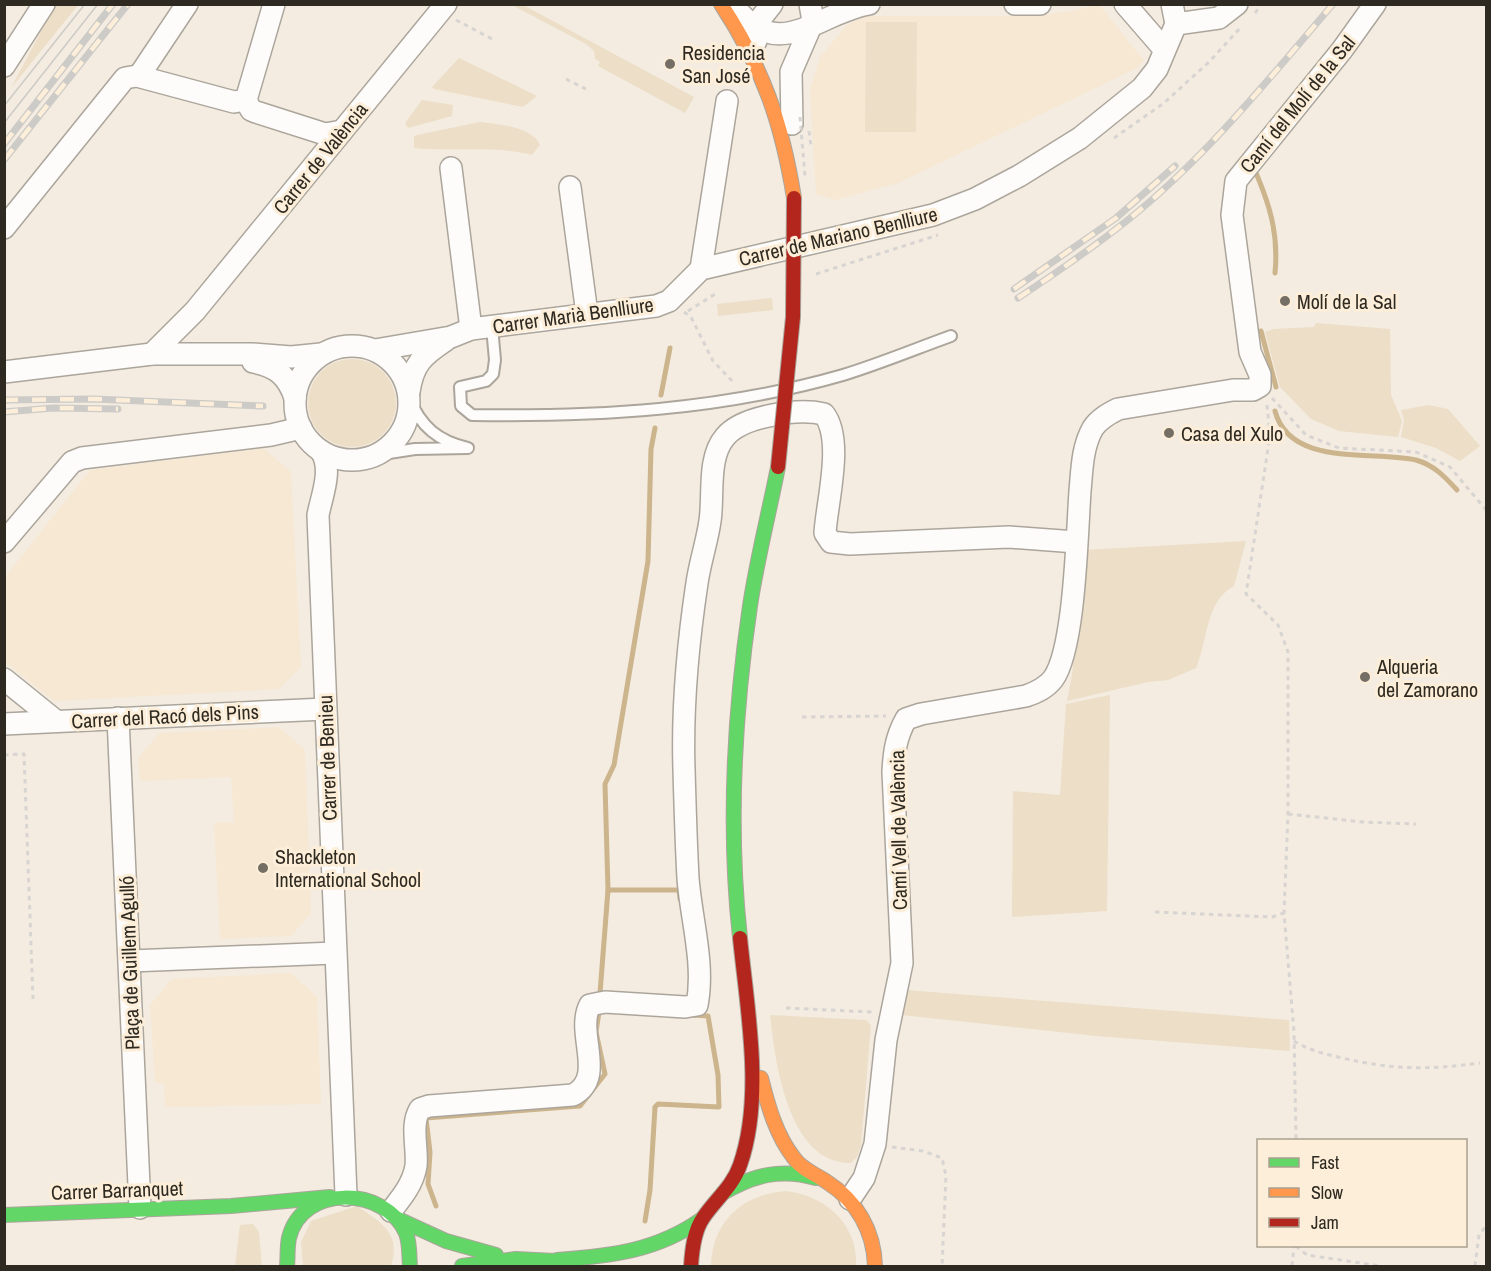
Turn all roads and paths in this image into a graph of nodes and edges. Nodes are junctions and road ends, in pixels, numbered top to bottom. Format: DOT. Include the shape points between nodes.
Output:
graph roads {
  1 [pos="44,4"];
  2 [pos="187,4"];
  3 [pos="274,4"];
  4 [pos="721,4"];
  5 [pos="732,4"];
  6 [pos="743,4"];
  7 [pos="772,4"];
  8 [pos="810,4"];
  9 [pos="869,4"];
  10 [pos="1015,4"];
  11 [pos="1040,4"];
  12 [pos="1125,4"];
  13 [pos="1238,4"];
  14 [pos="1262,4"];
  15 [pos="1375,4"];
  16 [pos="452,13"];
  17 [pos="1174,14"];
  18 [pos="759,29"];
  19 [pos="808,29"];
  20 [pos="494,40"];
  21 [pos="771,49"];
  22 [pos="1164,49"];
  23 [pos="4,66"];
  24 [pos="771,69"];
  25 [pos="146,78"];
  26 [pos="566,79"];
  27 [pos="586,89"];
  28 [pos="246,100"];
  29 [pos="727,101"];
  30 [pos="801,125"];
  31 [pos="342,131"];
  32 [pos="1107,142"];
  33 [pos="811,156"];
  34 [pos="451,168"];
  35 [pos="570,187"];
  36 [pos="794,198"];
  37 [pos="4,228"];
  38 [pos="944,232"];
  39 [pos="694,275"];
  40 [pos="808,276"];
  41 [pos="715,294"];
  42 [pos="677,307"];
  43 [pos="195,311"];
  44 [pos="587,314"];
  45 [pos="471,331"];
  46 [pos="951,336"];
  47 [pos="375,350"];
  48 [pos="152,354"];
  49 [pos="189,354"];
  50 [pos="321,354"];
  51 [pos="4,372"];
  52 [pos="1260,386"];
  53 [pos="409,396"];
  54 [pos="747,397"];
  55 [pos="295,398"];
  56 [pos="301,428"];
  57 [pos="321,451"];
  58 [pos="367,457"];
  59 [pos="321,502"];
  60 [pos="1486,510"];
  61 [pos="4,542"];
  62 [pos="1076,542"];
  63 [pos="4,679"];
  64 [pos="325,709"];
  65 [pos="802,717"];
  66 [pos="118,718"];
  67 [pos="906,719"];
  68 [pos="56,721"];
  69 [pos="4,724"];
  70 [pos="4,755"];
  71 [pos="1288,814"];
  72 [pos="1416,824"];
  73 [pos="1155,912"];
  74 [pos="1284,913"];
  75 [pos="335,953"];
  76 [pos="130,962"];
  77 [pos="33,999"];
  78 [pos="786,1008"];
  79 [pos="891,1013"];
  80 [pos="750,1034"];
  81 [pos="1294,1041"];
  82 [pos="1480,1063"];
  83 [pos="1296,1139"];
  84 [pos="875,1144"];
  85 [pos="828,1182"];
  86 [pos="723,1194"];
  87 [pos="338,1196"];
  88 [pos="850,1199"];
  89 [pos="231,1206"];
  90 [pos="140,1208"];
  91 [pos="4,1215"];
  92 [pos="394,1215"];
  93 [pos="263,1218"];
  94 [pos="702,1219"];
  95 [pos="1486,1226"];
  96 [pos="275,1227"];
  97 [pos="1295,1247"];
  98 [pos="1297,1247"];
  99 [pos="287,1249"];
  100 [pos="516,1259"];
  101 [pos="557,1260"];
  102 [pos="287,1266"];
  103 [pos="410,1266"];
  104 [pos="462,1266"];
  105 [pos="607,1266"];
  106 [pos="691,1266"];
  107 [pos="875,1266"];
  108 [pos="942,1266"];
  109 [pos="1292,1266"];
  110 [pos="1381,1266"];
  111 [pos="1475,1266"];
  1 -- 23 [label="street"];
  2 -- 25 [label="street"];
  3 -- 28 [label="street"];
  4 -- 24 [label="street"];
  5 -- 18 [label="street" via="743,20"];
  6 -- 18 [label="street"];
  7 -- 18 [label="street" via="761,18"];
  8 -- 19 [label="street" via="813,21"];
  9 -- 19 [label="street" via="829,16"];
  10 -- 11 [label="street"];
  12 -- 22 [label="street"];
  13 -- 17 [label="street, Carrer de Mariano Benlliure" via="1219,18"];
  14 -- 32 [label="path" via="1209,62 1164,103"];
  15 -- 52 [label="street, Camí del Molí de la Sal" via="1236,181 1232,214 1250,352 1260,375"];
  16 -- 20 [label="path"];
  16 -- 31 [label="street, Carrer de València"];
  17 -- 22 [label="street, Carrer de Mariano Benlliure"];
  18 -- 19 [label="street" via="779,35"];
  18 -- 21 [label="street"];
  18 -- 24 [label="street" via="756,47"];
  19 -- 30 [label="street" via="791,72"];
  22 -- 39 [label="street, Carrer de Mariano Benlliure" via="1147,82 1112,115 1049,158 975,199 904,224"];
  24 -- 30 [label="street"];
  24 -- 36 [label="street"];
  25 -- 28 [label="street" via="234,102"];
  25 -- 37 [label="street" via="129,76 122,80"];
  26 -- 27 [label="path"];
  28 -- 31 [label="street" via="256,112 325,134"];
  29 -- 39 [label="street"];
  30 -- 33 [label="path"];
  30 -- 36 [label="street"];
  31 -- 43 [label="street, Carrer de València"];
  34 -- 45 [label="street"];
  35 -- 44 [label="street"];
  36 -- 80 [label="street, bridge" via="793,316 778,467 750,605 735,747 734,886"];
  38 -- 40 [label="path"];
  39 -- 42 [label="street, Carrer Marià Benlliure"];
  41 -- 42 [label="path"];
  42 -- 44 [label="street, Carrer Marià Benlliure"];
  42 -- 54 [label="path" via="691,317 713,361"];
  43 -- 48 [label="street, Carrer de València"];
  43 -- 49 [label="street, Carrer de València" via="187,330"];
  44 -- 45 [label="street, Carrer Marià Benlliure"];
  45 -- 47 [label="street, Carrer Marià Benlliure"];
  45 -- 53 [label="street, Carrer Marià Benlliure" via="429,351 412,370"];
  45 -- 54 [label="lane" via="495,360 493,375 486,381 460,387 461,406 472,416 604,415"];
  46 -- 54 [label="lane" via="845,374"];
  47 -- 50 [label="street" via="357,345"];
  47 -- 53 [label="street" via="391,360 402,375"];
  48 -- 49 [label="street"];
  48 -- 51 [label="street"];
  49 -- 50 [label="street"];
  49 -- 55 [label="street" via="206,363 267,365 281,373"];
  50 -- 55 [label="street" via="299,381"];
  52 -- 60 [label="path" via="1306,435 1339,448 1416,452 1450,467"];
  52 -- 62 [label="street" via="1118,409 1104,416 1093,428 1083,458"];
  52 -- 71 [label="path" via="1267,405 1270,435 1246,594 1278,625 1288,652"];
  53 -- 58 [label="street" via="409,412 398,438"];
  53 -- 58 [label="lane" via="417,417 429,431 447,443 468,448 414,449"];
  55 -- 56 [label="street"];
  56 -- 57 [label="street"];
  56 -- 61 [label="street" via="82,458 65,468"];
  57 -- 58 [label="street" via="339,458"];
  57 -- 59 [label="street, Carrer de Benieu" via="327,467"];
  58 -- 59 [label="street, Carrer de Benieu" via="335,477"];
  59 -- 64 [label="street, Carrer de Benieu" via="318,515"];
  62 -- 67 [label="street" via="1067,638 1052,681 1026,696"];
  62 -- 92 [label="street" via="1009,537 831,542 825,533 834,444 832,428 824,414 764,416 725,436 717,451 712,511 697,580 688,660 684,765 688,879 700,987 697,1005 590,1005 589,1077 573,1095 420,1109 416,1118 416,1166"];
  63 -- 68 [label="street"];
  64 -- 66 [label="street, Carrer del Racó dels Pins"];
  64 -- 75 [label="street, Carrer de Benieu"];
  65 -- 67 [label="path" via="874,714"];
  66 -- 68 [label="street, Carrer del Racó dels Pins"];
  66 -- 76 [label="street, Plaça de Guillem Agulló"];
  67 -- 79 [label="street, Camí Vell de València" via="894,747 902,963"];
  68 -- 69 [label="street, Carrer del Racó dels Pins"];
  70 -- 77 [label="path" via="24,754"];
  71 -- 72 [label="path"];
  71 -- 74 [label="path"];
  73 -- 74 [label="path" via="1272,917"];
  74 -- 81 [label="path"];
  75 -- 76 [label="street"];
  75 -- 87 [label="street, Carrer de Benieu"];
  76 -- 90 [label="street, Plaça de Guillem Agulló"];
  78 -- 79 [label="path"];
  79 -- 84 [label="street, Camí Vell de València"];
  80 -- 85 [label="street" via="768,1106 781,1138 795,1160"];
  80 -- 86 [label="street" via="751,1117 747,1144"];
  81 -- 82 [label="path" via="1303,1047 1383,1067 1423,1069"];
  81 -- 83 [label="path"];
  84 -- 88 [label="street, Camí Vell de València" via="864,1178"];
  84 -- 108 [label="path" via="942,1158 946,1176"];
  85 -- 86 [label="street" via="801,1173 773,1171 746,1179"];
  85 -- 88 [label="street"];
  86 -- 94 [label="street"];
  87 -- 89 [label="street, Carrer Barranquet"];
  87 -- 92 [label="street, Carrer Barranquet" via="377,1202"];
  87 -- 99 [label="street" via="315,1204 302,1216"];
  88 -- 107 [label="street" via="867,1224 876,1251"];
  89 -- 90 [label="street, Carrer Barranquet"];
  89 -- 93 [label="street"];
  90 -- 91 [label="street, Carrer Barranquet"];
  92 -- 100 [label="street, Carrer Barranquet" via="432,1238 466,1250"];
  92 -- 103 [label="street" via="407,1235"];
  94 -- 101 [label="street" via="682,1235 655,1248"];
  94 -- 106 [label="street" via="692,1248"];
  95 -- 111 [label="path" via="1479,1235"];
  96 -- 99 [label="street"];
  97 -- 109 [label="path"];
  98 -- 110 [label="path" via="1307,1255"];
  99 -- 102 [label="street"];
  100 -- 101 [label="street"];
  100 -- 104 [label="street"];
  101 -- 105 [label="street"];
}
